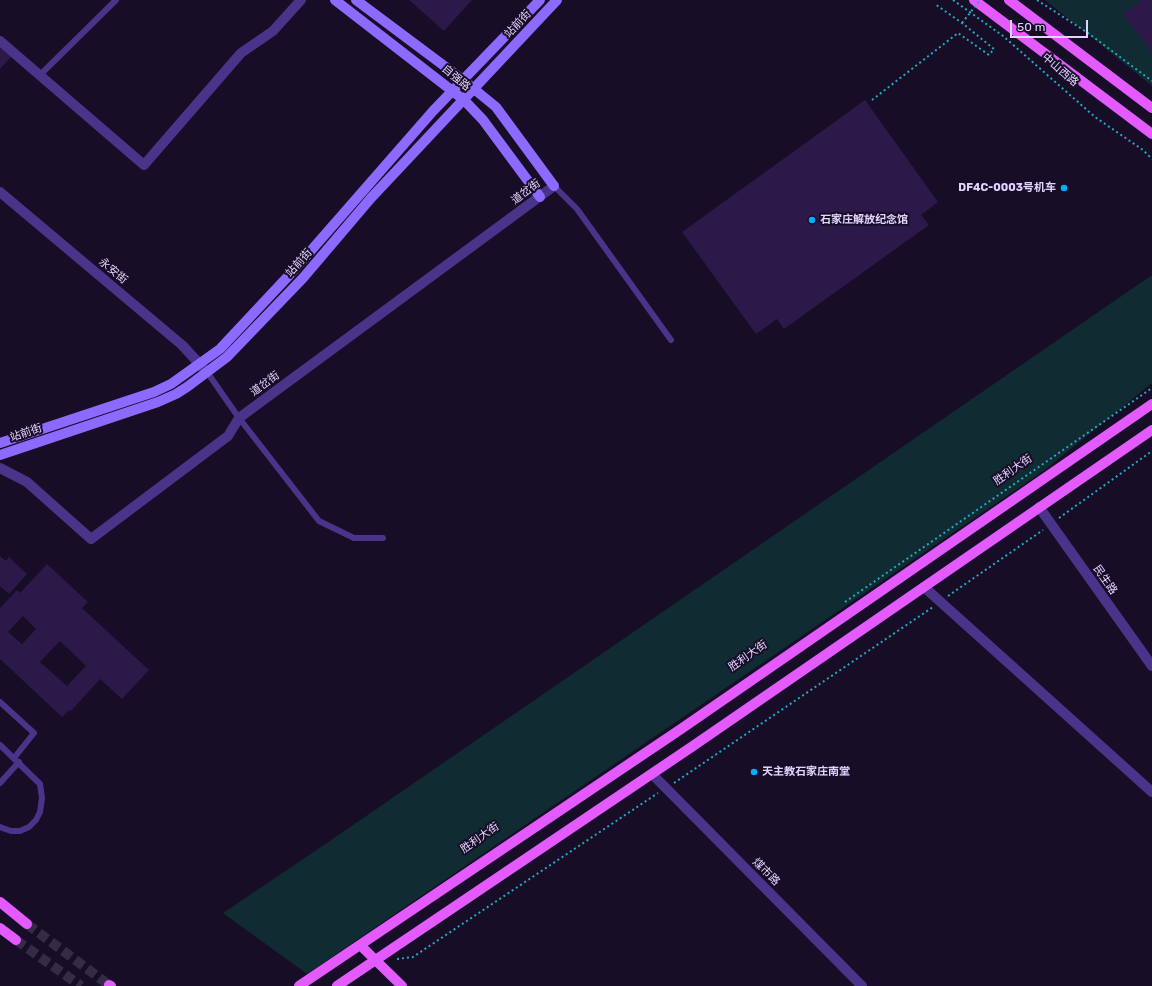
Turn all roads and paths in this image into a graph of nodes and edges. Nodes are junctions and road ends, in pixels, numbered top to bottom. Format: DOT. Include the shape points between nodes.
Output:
graph roads {
  1 [pos="116,0"];
  2 [pos="301,0"];
  3 [pos="335,0"];
  4 [pos="356,0"];
  5 [pos="540,0"];
  6 [pos="557,0"];
  7 [pos="952,0"];
  8 [pos="974,0"];
  9 [pos="980,0"];
  10 [pos="1009,0"];
  11 [pos="1037,0"];
  12 [pos="935,4"];
  13 [pos="962,23"];
  14 [pos="0,41"];
  15 [pos="40,75"];
  16 [pos="463,80"];
  17 [pos="1152,80"];
  18 [pos="473,88"];
  19 [pos="452,91"];
  20 [pos="464,100"];
  21 [pos="872,100"];
  22 [pos="1152,108"];
  23 [pos="1152,134"];
  24 [pos="1152,159"];
  25 [pos="554,186"];
  26 [pos="0,192"];
  27 [pos="540,196"];
  28 [pos="671,340"];
  29 [pos="199,364"];
  30 [pos="207,372"];
  31 [pos="1152,388"];
  32 [pos="1152,404"];
  33 [pos="239,418"];
  34 [pos="1152,430"];
  35 [pos="0,443"];
  36 [pos="1152,451"];
  37 [pos="0,455"];
  38 [pos="0,468"];
  39 [pos="1039,507"];
  40 [pos="1051,524"];
  41 [pos="384,538"];
  42 [pos="924,587"];
  43 [pos="940,602"];
  44 [pos="841,605"];
  45 [pos="1152,666"];
  46 [pos="0,702"];
  47 [pos="0,745"];
  48 [pos="16,760"];
  49 [pos="652,774"];
  50 [pos="0,783"];
  51 [pos="666,788"];
  52 [pos="1152,792"];
  53 [pos="0,827"];
  54 [pos="0,902"];
  55 [pos="28,924"];
  56 [pos="0,928"];
  57 [pos="16,940"];
  58 [pos="360,945"];
  59 [pos="375,960"];
  60 [pos="299,986"];
  61 [pos="337,986"];
  62 [pos="402,986"];
  63 [pos="862,986"];
  1 -- 15 [label="lane"];
  2 -- 15 [label="street" via="273,31 241,53 144,166"];
  3 -- 19 [label="main road, 自强路"];
  4 -- 16 [label="main road, 自强路"];
  5 -- 16 [label="main road, 站前街"];
  6 -- 18 [label="main road, 站前街"];
  7 -- 24 [label="path, 中山西路" via="1003,36 1095,117"];
  8 -- 23 [label="main road, 中山西路"];
  9 -- 13 [label="path, bridge"];
  10 -- 22 [label="main road"];
  11 -- 17 [label="path"];
  12 -- 13 [label="path"];
  13 -- 21 [label="path" via="994,49 989,55 958,33"];
  14 -- 15 [label="street"];
  16 -- 18 [label="main road, 自强路"];
  16 -- 19 [label="main road, 站前街"];
  18 -- 20 [label="main road, 站前街"];
  18 -- 25 [label="main road, 自强路" via="496,108"];
  19 -- 20 [label="main road, 自强路"];
  19 -- 29 [label="main road, 站前街" via="294,270 220,349"];
  20 -- 27 [label="main road, 自强路" via="483,120"];
  20 -- 30 [label="main road, 站前街" via="371,198 302,278 227,357"];
  25 -- 27 [label="street, 道岔街"];
  25 -- 28 [label="lane" via="577,209"];
  26 -- 29 [label="street, 永安街" via="173,338"];
  27 -- 33 [label="street, 道岔街"];
  29 -- 30 [label="street, 永安街"];
  29 -- 35 [label="main road, 站前街" via="171,384 154,392"];
  30 -- 33 [label="lane"];
  30 -- 37 [label="main road, 站前街" via="176,394 158,402"];
  31 -- 44 [label="path, 胜利大街"];
  32 -- 58 [label="main road, 胜利大街" via="688,725"];
  33 -- 38 [label="street, 道岔街" via="228,436 91,538 26,482"];
  33 -- 41 [label="lane" via="319,521 354,538"];
  34 -- 39 [label="main road"];
  36 -- 40 [label="path"];
  39 -- 40 [label="street, 民生路"];
  39 -- 42 [label="main road"];
  40 -- 43 [label="path"];
  40 -- 45 [label="street, 民生路"];
  42 -- 43 [label="street"];
  42 -- 49 [label="main road"];
  43 -- 51 [label="path"];
  43 -- 52 [label="street"];
  46 -- 48 [label="lane" via="34,732"];
  47 -- 48 [label="lane"];
  48 -- 50 [label="lane"];
  48 -- 53 [label="lane" via="40,784 40,812 29,827 11,831"];
  49 -- 51 [label="street, 煤市路"];
  49 -- 59 [label="main road"];
  51 -- 59 [label="path" via="414,957"];
  51 -- 63 [label="street, 煤市路"];
  54 -- 55 [label="main road"];
  56 -- 57 [label="main road"];
  58 -- 59 [label="main road"];
  58 -- 60 [label="main road, 胜利大街"];
  59 -- 61 [label="main road"];
  59 -- 62 [label="main road"];
}
